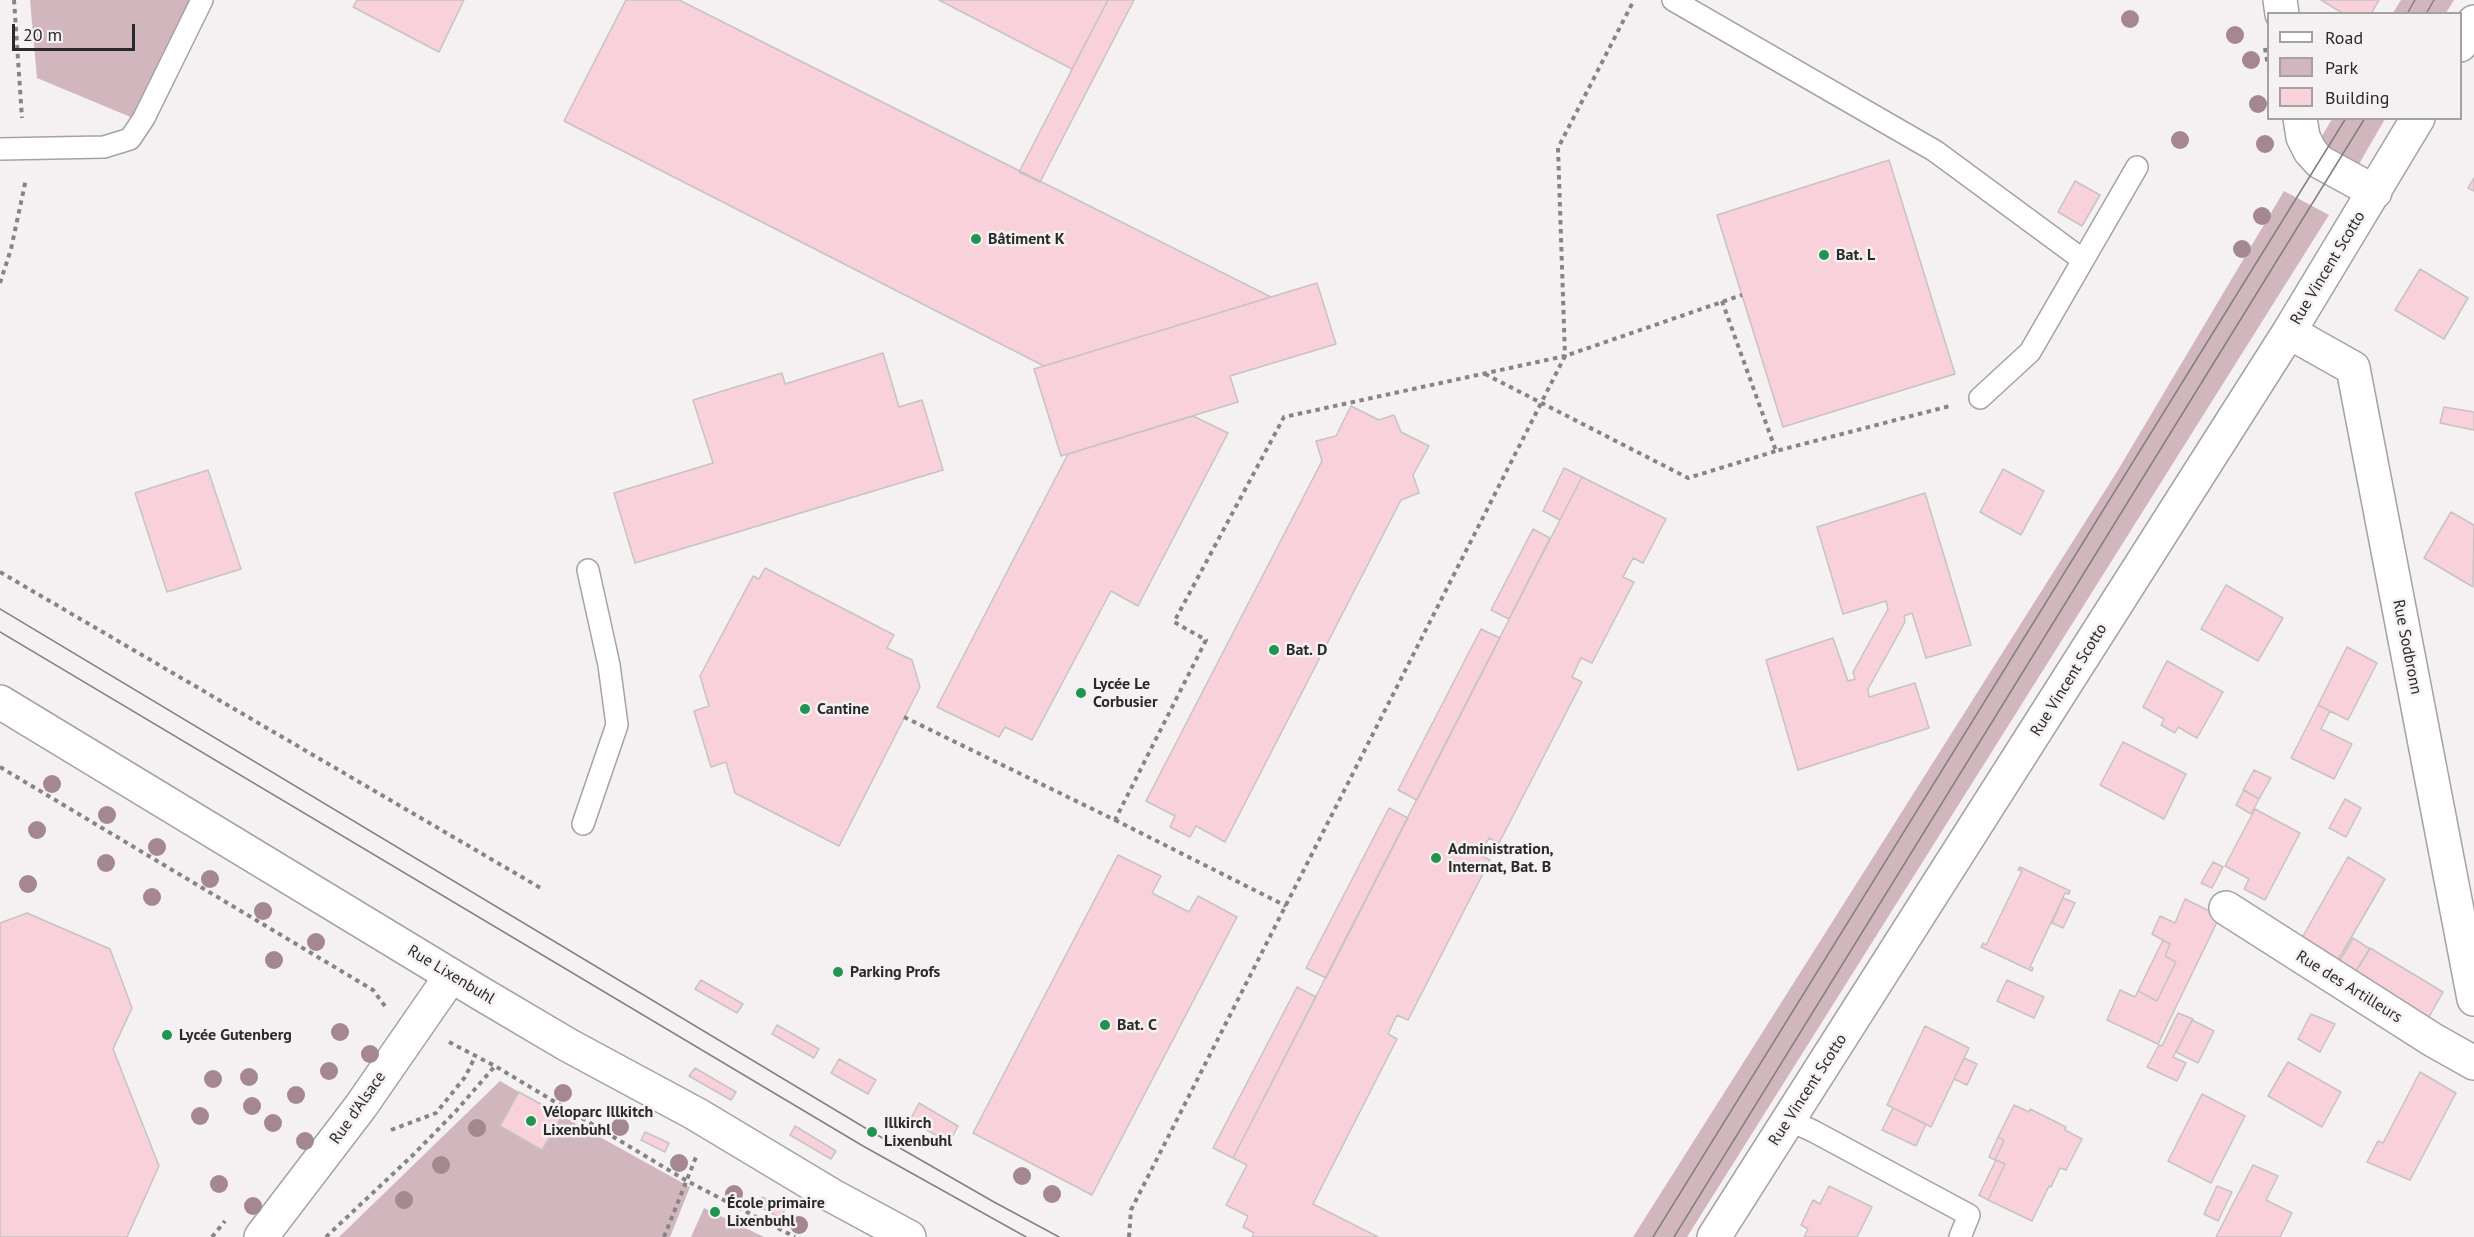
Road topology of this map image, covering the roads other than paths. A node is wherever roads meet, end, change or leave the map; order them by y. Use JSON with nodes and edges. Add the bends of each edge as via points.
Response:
{"nodes":[{"id":1,"x":202,"y":0,"type":"edge"},
{"id":2,"x":1673,"y":0,"type":"edge"},
{"id":3,"x":2474,"y":22,"type":"edge"},
{"id":4,"x":2462,"y":42,"type":"edge"},
{"id":5,"x":2300,"y":120,"type":"edge"},
{"id":6,"x":2417,"y":120,"type":"edge"},
{"id":7,"x":0,"y":148,"type":"edge"},
{"id":8,"x":2138,"y":167,"type":"dead end"},
{"id":9,"x":2375,"y":192,"type":"junction"},
{"id":10,"x":2083,"y":260,"type":"junction"},
{"id":11,"x":2289,"y":332,"type":"junction"},
{"id":12,"x":1980,"y":398,"type":"road end"},
{"id":13,"x":588,"y":570,"type":"dead end"},
{"id":14,"x":0,"y":702,"type":"edge"},
{"id":15,"x":583,"y":824,"type":"dead end"},
{"id":16,"x":2226,"y":908,"type":"dead end"},
{"id":17,"x":450,"y":976,"type":"junction"},
{"id":18,"x":2474,"y":999,"type":"edge"},
{"id":19,"x":2474,"y":1063,"type":"edge"},
{"id":20,"x":1789,"y":1120,"type":"junction"},
{"id":21,"x":261,"y":1237,"type":"edge"},
{"id":22,"x":909,"y":1237,"type":"edge"},
{"id":23,"x":1714,"y":1237,"type":"edge"},
{"id":24,"x":1960,"y":1237,"type":"edge"}],
"edges":[{"from":1,"to":7,"type":"lane","via":[[130,139],[104,147]]},
{"from":2,"to":10,"type":"lane","via":[[1935,151]]},
{"from":3,"to":4,"type":"street"},
{"from":5,"to":9,"type":"street","via":[[2303,137],[2320,162]]},
{"from":6,"to":9,"type":"street","name":"Rue Vincent Scotto"},
{"from":8,"to":10,"type":"lane"},
{"from":9,"to":11,"type":"street","name":"Rue Vincent Scotto"},
{"from":10,"to":12,"type":"lane","via":[[2030,352]]},
{"from":11,"to":18,"type":"street","name":"Rue Sodbronn","via":[[2353,368]]},
{"from":11,"to":20,"type":"street","name":"Rue Vincent Scotto"},
{"from":13,"to":15,"type":"lane","via":[[609,665],[617,725]]},
{"from":14,"to":17,"type":"street","name":"Rue Lixenbuhl"},
{"from":16,"to":19,"type":"street","name":"Rue des Artilleurs"},
{"from":17,"to":21,"type":"street","name":"Rue d'Alsace","via":[[361,1106]]},
{"from":17,"to":22,"type":"street","name":"Rue Lixenbuhl"},
{"from":20,"to":23,"type":"street","name":"Rue Vincent Scotto"},
{"from":20,"to":24,"type":"lane","via":[[1969,1215]]}]}
